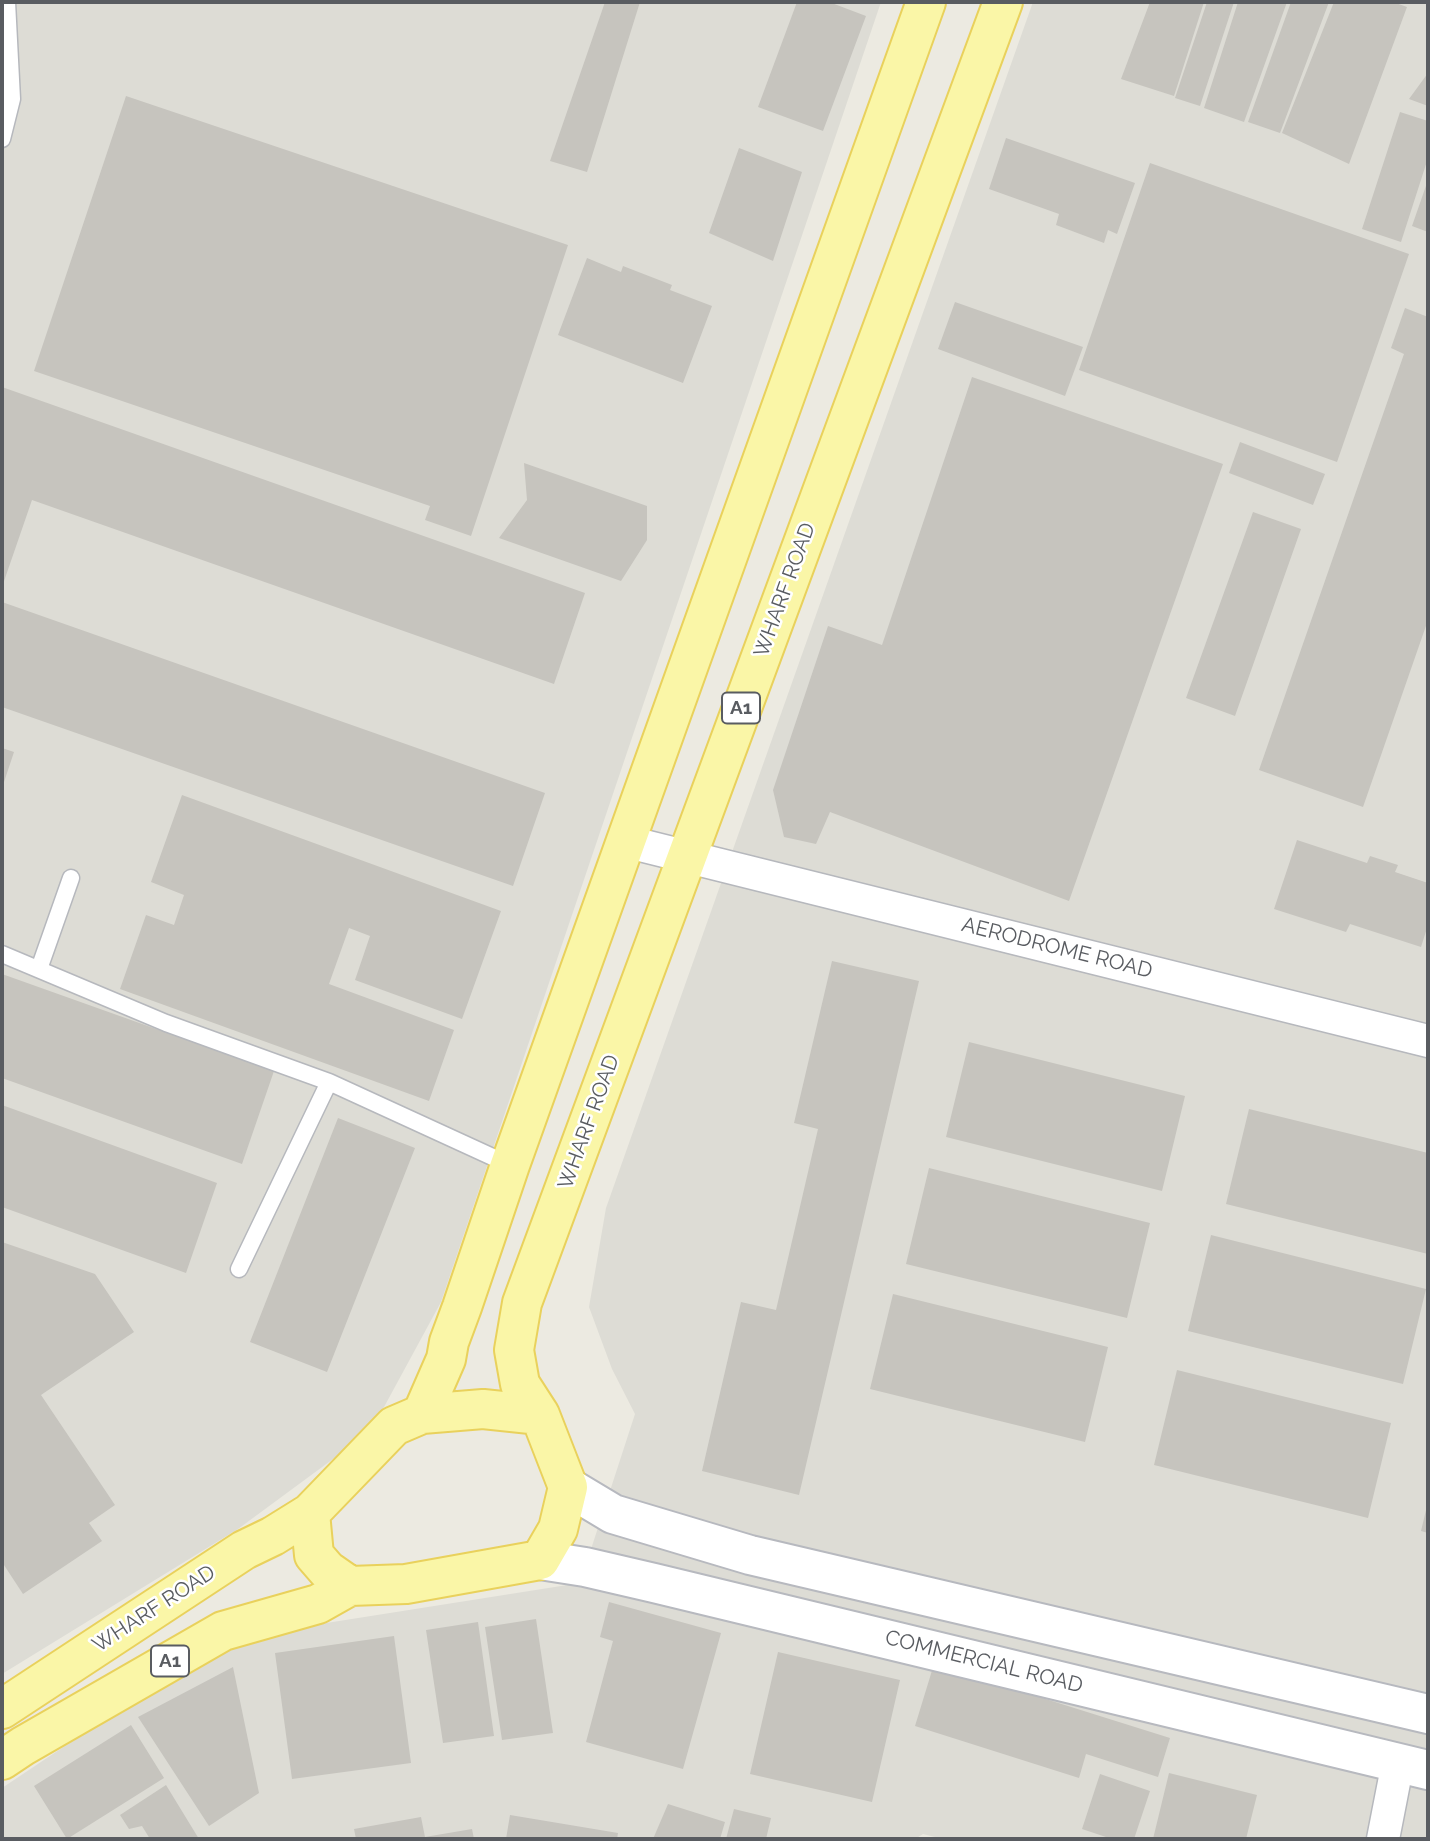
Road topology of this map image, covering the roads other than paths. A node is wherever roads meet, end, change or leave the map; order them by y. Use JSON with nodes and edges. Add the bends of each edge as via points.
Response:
{"nodes":[{"id":1,"x":7,"y":2,"type":"edge"},
{"id":2,"x":926,"y":2,"type":"edge"},
{"id":3,"x":1003,"y":2,"type":"edge"},
{"id":4,"x":2,"y":139,"type":"edge"},
{"id":5,"x":624,"y":842,"type":"junction"},
{"id":6,"x":686,"y":856,"type":"junction"},
{"id":7,"x":71,"y":878,"type":"dead end"},
{"id":8,"x":2,"y":954,"type":"edge"},
{"id":9,"x":39,"y":969,"type":"junction"},
{"id":10,"x":1428,"y":1041,"type":"edge"},
{"id":11,"x":329,"y":1082,"type":"junction"},
{"id":12,"x":510,"y":1165,"type":"junction"},
{"id":13,"x":239,"y":1269,"type":"dead end"},
{"id":14,"x":422,"y":1414,"type":"junction"},
{"id":15,"x":540,"y":1415,"type":"junction"},
{"id":16,"x":568,"y":1487,"type":"junction"},
{"id":17,"x":310,"y":1513,"type":"junction"},
{"id":18,"x":540,"y":1560,"type":"junction"},
{"id":19,"x":350,"y":1586,"type":"junction"},
{"id":20,"x":2,"y":1709,"type":"edge"},
{"id":21,"x":1428,"y":1714,"type":"edge"},
{"id":22,"x":2,"y":1760,"type":"edge"},
{"id":23,"x":1413,"y":1766,"type":"edge"},
{"id":24,"x":1383,"y":1839,"type":"edge"}],
"edges":[{"from":1,"to":4,"type":"lane","via":[[12,99]]},
{"from":2,"to":5,"type":"main road"},
{"from":3,"to":6,"type":"main road","name":"WHARF ROAD","number":"A1"},
{"from":5,"to":6,"type":"street","name":"AERODROME ROAD"},
{"from":5,"to":12,"type":"main road"},
{"from":6,"to":10,"type":"street","name":"AERODROME ROAD"},
{"from":6,"to":15,"type":"main road","name":"WHARF ROAD","number":"A1","via":[[522,1303],[514,1350],[520,1384]]},
{"from":7,"to":9,"type":"lane"},
{"from":8,"to":9,"type":"lane"},
{"from":9,"to":11,"type":"lane","via":[[166,1023]]},
{"from":11,"to":12,"type":"lane"},
{"from":11,"to":13,"type":"lane"},
{"from":12,"to":14,"type":"main road","via":[[446,1359]]},
{"from":14,"to":15,"type":"main road","via":[[482,1409]]},
{"from":14,"to":17,"type":"main road","via":[[394,1426]]},
{"from":15,"to":16,"type":"main road"},
{"from":16,"to":18,"type":"main road","via":[[558,1529]]},
{"from":16,"to":21,"type":"main road","via":[[613,1514],[750,1555]]},
{"from":17,"to":19,"type":"main road","via":[[314,1555]]},
{"from":17,"to":20,"type":"main road","name":"WHARF ROAD","number":"A1","via":[[244,1550]]},
{"from":18,"to":19,"type":"main road","via":[[406,1584]]},
{"from":18,"to":23,"type":"main road","name":"COMMERCIAL ROAD","via":[[654,1583]]},
{"from":19,"to":22,"type":"main road","number":"A1","via":[[318,1604],[223,1631]]},
{"from":23,"to":24,"type":"street"}]}
